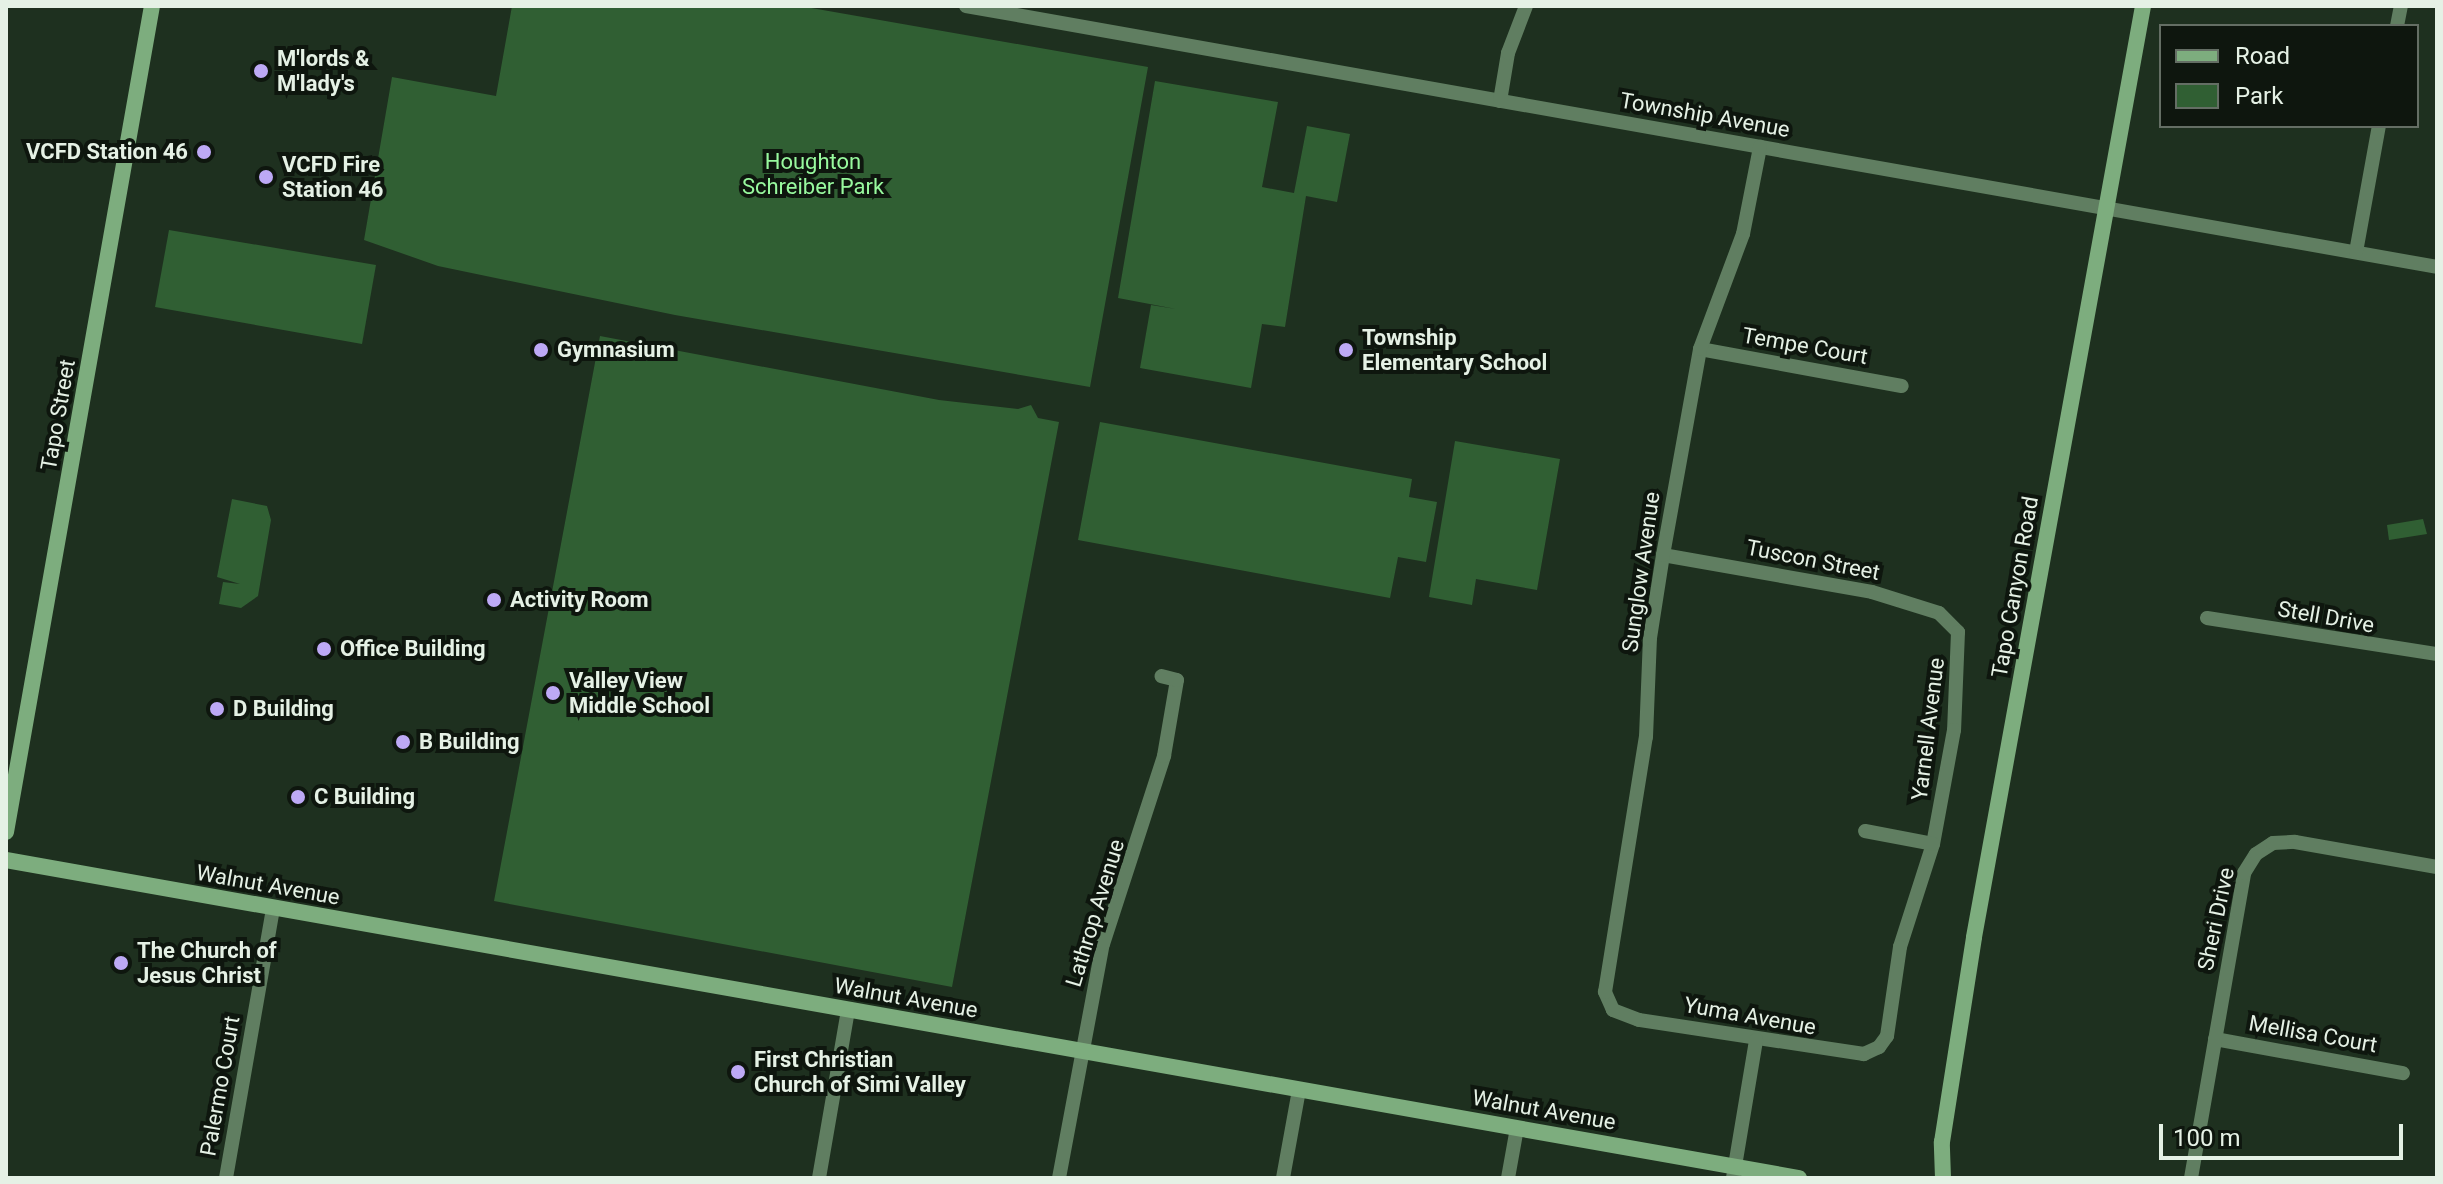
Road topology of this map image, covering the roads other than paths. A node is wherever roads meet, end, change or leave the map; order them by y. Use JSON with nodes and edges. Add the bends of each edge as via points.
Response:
{"nodes":[{"id":1,"x":152,"y":6,"type":"edge"},
{"id":2,"x":966,"y":6,"type":"edge"},
{"id":3,"x":1526,"y":6,"type":"edge"},
{"id":4,"x":2143,"y":6,"type":"edge"},
{"id":5,"x":1014,"y":10,"type":"edge"},
{"id":6,"x":1500,"y":101,"type":"junction"},
{"id":7,"x":2379,"y":128,"type":"edge"},
{"id":8,"x":1760,"y":147,"type":"junction"},
{"id":9,"x":2105,"y":208,"type":"junction"},
{"id":10,"x":2356,"y":252,"type":"junction"},
{"id":11,"x":2437,"y":267,"type":"edge"},
{"id":12,"x":1700,"y":349,"type":"junction"},
{"id":13,"x":1902,"y":386,"type":"dead end"},
{"id":14,"x":1663,"y":555,"type":"junction"},
{"id":15,"x":2207,"y":618,"type":"dead end"},
{"id":16,"x":1950,"y":623,"type":"joint"},
{"id":17,"x":2437,"y":654,"type":"edge"},
{"id":18,"x":1161,"y":676,"type":"dead end"},
{"id":19,"x":1865,"y":831,"type":"dead end"},
{"id":20,"x":6,"y":832,"type":"edge"},
{"id":21,"x":1933,"y":844,"type":"junction"},
{"id":22,"x":6,"y":860,"type":"edge"},
{"id":23,"x":2437,"y":867,"type":"edge"},
{"id":24,"x":273,"y":908,"type":"junction"},
{"id":25,"x":848,"y":1010,"type":"junction"},
{"id":26,"x":1613,"y":1010,"type":"joint"},
{"id":27,"x":2215,"y":1039,"type":"junction"},
{"id":28,"x":1756,"y":1040,"type":"junction"},
{"id":29,"x":1879,"y":1047,"type":"joint"},
{"id":30,"x":1081,"y":1051,"type":"junction"},
{"id":31,"x":2403,"y":1073,"type":"dead end"},
{"id":32,"x":1299,"y":1090,"type":"junction"},
{"id":33,"x":1517,"y":1128,"type":"junction"},
{"id":34,"x":1734,"y":1172,"type":"edge"},
{"id":35,"x":226,"y":1178,"type":"edge"},
{"id":36,"x":819,"y":1178,"type":"edge"},
{"id":37,"x":1059,"y":1178,"type":"edge"},
{"id":38,"x":1283,"y":1178,"type":"edge"},
{"id":39,"x":1508,"y":1178,"type":"edge"},
{"id":40,"x":1799,"y":1178,"type":"edge"},
{"id":41,"x":1943,"y":1178,"type":"edge"},
{"id":42,"x":2191,"y":1178,"type":"edge"}],
"edges":[{"from":1,"to":20,"type":"street","name":"Tapo Street"},
{"from":2,"to":5,"type":"street","name":"Township Avenue"},
{"from":3,"to":6,"type":"street","via":[[1508,53]]},
{"from":4,"to":9,"type":"street","name":"Tapo Canyon Road"},
{"from":5,"to":6,"type":"street","name":"Township Avenue"},
{"from":6,"to":8,"type":"street","name":"Township Avenue"},
{"from":7,"to":10,"type":"street"},
{"from":8,"to":9,"type":"street","name":"Township Avenue"},
{"from":8,"to":12,"type":"street","name":"Sunglow Avenue","via":[[1743,234]]},
{"from":9,"to":10,"type":"street","name":"Township Avenue"},
{"from":9,"to":41,"type":"street","name":"Tapo Canyon Road","via":[[1974,937],[1942,1142]]},
{"from":10,"to":11,"type":"street","name":"Township Avenue"},
{"from":12,"to":13,"type":"street","name":"Tempe Court"},
{"from":12,"to":14,"type":"street","name":"Sunglow Avenue"},
{"from":14,"to":16,"type":"street","name":"Tuscon Street","via":[[1872,592],[1925,607]]},
{"from":14,"to":26,"type":"street","name":"Sunglow Avenue","via":[[1650,638],[1646,737],[1605,974]]},
{"from":15,"to":17,"type":"street","name":"Stell Drive"},
{"from":16,"to":21,"type":"street","name":"Yarnell Avenue","via":[[1960,645],[1952,743]]},
{"from":18,"to":30,"type":"street","name":"Lathrop Avenue","via":[[1177,680],[1164,756],[1103,944]]},
{"from":19,"to":21,"type":"street"},
{"from":21,"to":29,"type":"street","name":"Yarnell Avenue","via":[[1900,947],[1887,1036]]},
{"from":22,"to":24,"type":"street","name":"Walnut Avenue"},
{"from":23,"to":27,"type":"street","name":"Sheri Drive","via":[[2295,842],[2273,843],[2256,854],[2244,873]]},
{"from":24,"to":25,"type":"street","name":"Walnut Avenue"},
{"from":24,"to":35,"type":"street","name":"Palermo Court"},
{"from":25,"to":30,"type":"street","name":"Walnut Avenue"},
{"from":25,"to":36,"type":"street"},
{"from":26,"to":28,"type":"street","name":"Yuma Avenue","via":[[1639,1020]]},
{"from":27,"to":31,"type":"street","name":"Mellisa Court"},
{"from":27,"to":42,"type":"street","name":"Sheri Drive"},
{"from":28,"to":29,"type":"street","name":"Yuma Avenue","via":[[1846,1055]]},
{"from":28,"to":34,"type":"street"},
{"from":30,"to":32,"type":"street","name":"Walnut Avenue"},
{"from":30,"to":37,"type":"street","name":"Lathrop Avenue"},
{"from":32,"to":33,"type":"street","name":"Walnut Avenue"},
{"from":32,"to":38,"type":"street"},
{"from":33,"to":34,"type":"street","name":"Walnut Avenue"},
{"from":33,"to":39,"type":"street"},
{"from":34,"to":40,"type":"street","name":"Walnut Avenue"}]}
